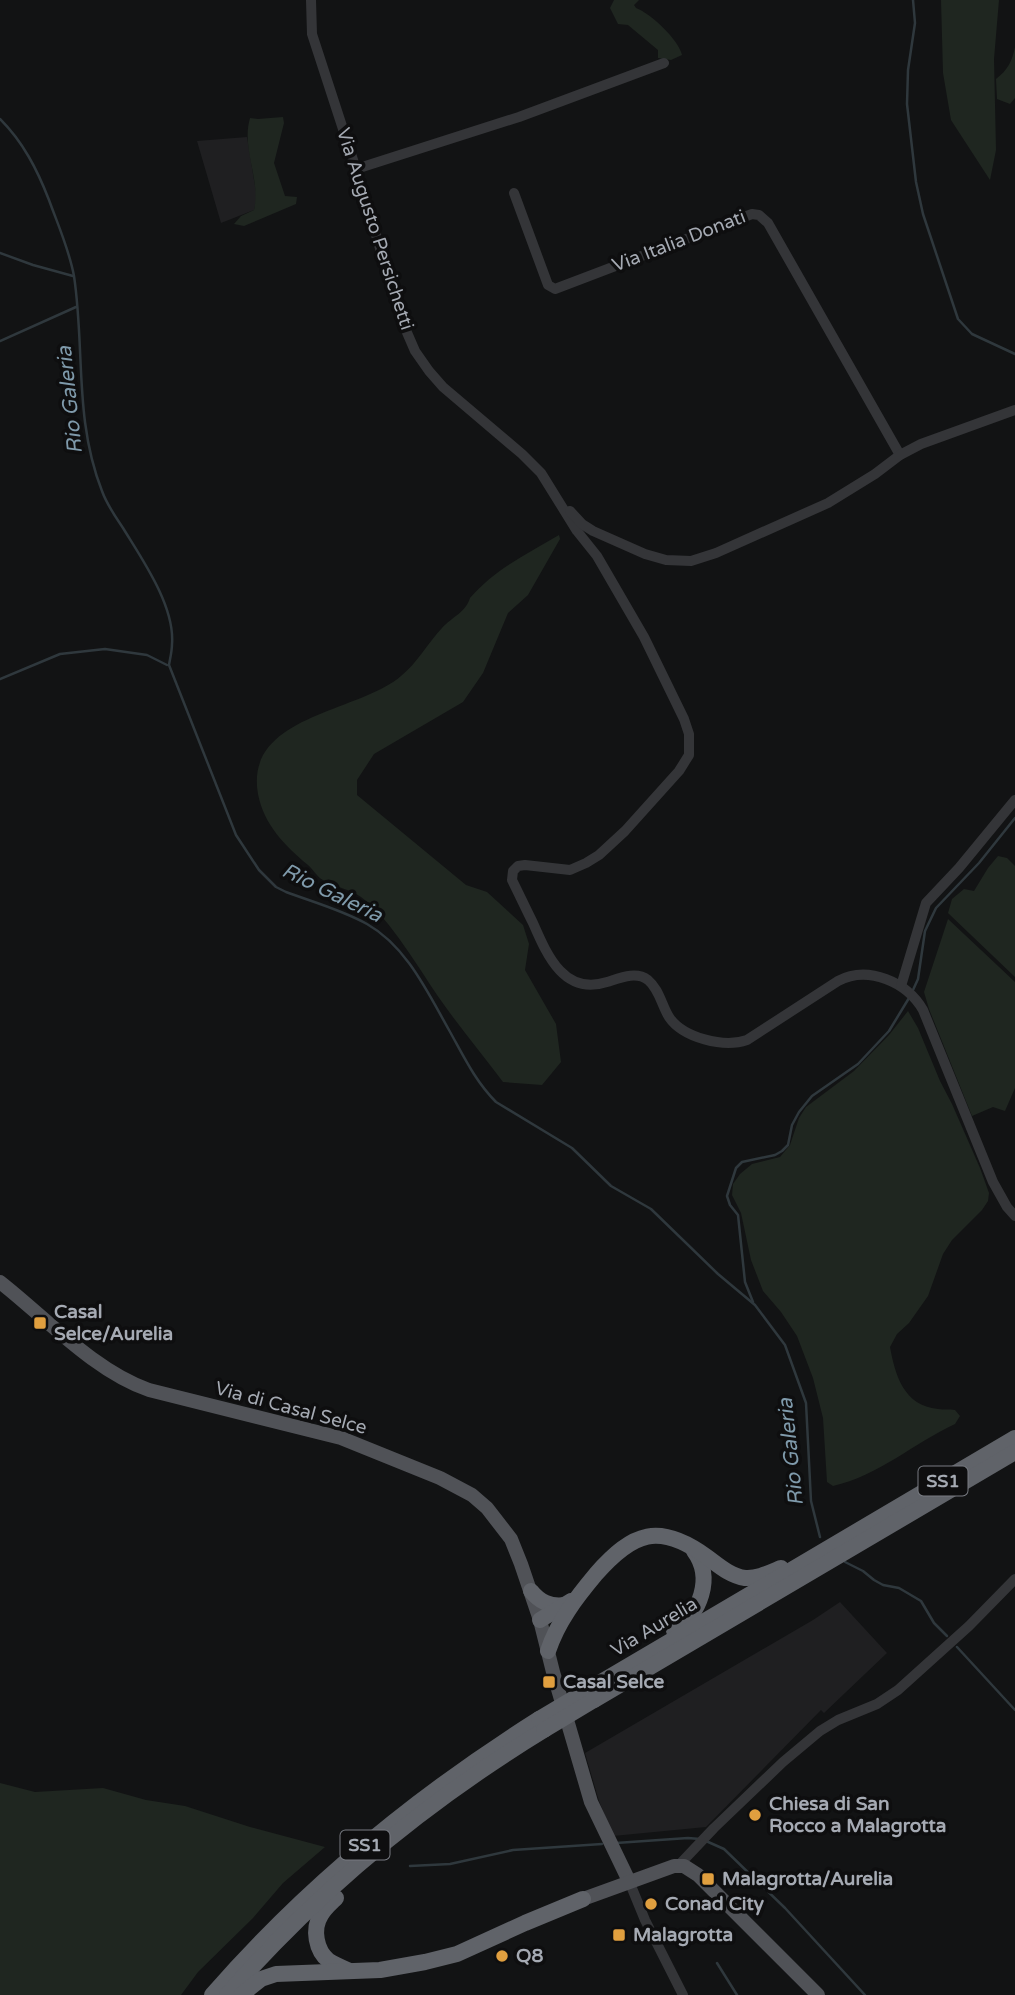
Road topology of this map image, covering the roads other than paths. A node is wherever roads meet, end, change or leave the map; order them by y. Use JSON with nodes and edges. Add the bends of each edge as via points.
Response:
{"nodes":[{"id":1,"x":312,"y":0,"type":"edge"},
{"id":2,"x":664,"y":63,"type":"dead end"},
{"id":3,"x":356,"y":169,"type":"junction"},
{"id":4,"x":514,"y":193,"type":"dead end"},
{"id":5,"x":1015,"y":410,"type":"edge"},
{"id":6,"x":900,"y":455,"type":"junction"},
{"id":7,"x":564,"y":510,"type":"junction"},
{"id":8,"x":1015,"y":800,"type":"edge"},
{"id":9,"x":907,"y":991,"type":"junction"},
{"id":10,"x":1015,"y":1216,"type":"edge"},
{"id":11,"x":0,"y":1282,"type":"edge"},
{"id":12,"x":1015,"y":1438,"type":"edge"},
{"id":13,"x":1015,"y":1452,"type":"edge"},
{"id":14,"x":874,"y":1529,"type":"junction"},
{"id":15,"x":689,"y":1546,"type":"junction"},
{"id":16,"x":822,"y":1553,"type":"junction"},
{"id":17,"x":1015,"y":1579,"type":"edge"},
{"id":18,"x":531,"y":1591,"type":"junction"},
{"id":19,"x":568,"y":1606,"type":"junction"},
{"id":20,"x":540,"y":1620,"type":"junction"},
{"id":21,"x":548,"y":1651,"type":"junction"},
{"id":22,"x":590,"y":1696,"type":"junction"},
{"id":23,"x":541,"y":1725,"type":"junction"},
{"id":24,"x":406,"y":1826,"type":"junction"},
{"id":25,"x":679,"y":1865,"type":"junction"},
{"id":26,"x":629,"y":1881,"type":"junction"},
{"id":27,"x":583,"y":1899,"type":"joint"},
{"id":28,"x":352,"y":1972,"type":"junction"},
{"id":29,"x":212,"y":1995,"type":"edge"},
{"id":30,"x":227,"y":1995,"type":"edge"},
{"id":31,"x":242,"y":1995,"type":"edge"},
{"id":32,"x":683,"y":1995,"type":"edge"},
{"id":33,"x":818,"y":1995,"type":"edge"}],
"edges":[{"from":1,"to":3,"type":"street","name":"Via Augusto Persichetti","via":[[312,34]]},
{"from":2,"to":3,"type":"street","via":[[519,117]]},
{"from":3,"to":7,"type":"street","name":"Via Augusto Persichetti","via":[[402,321],[419,358],[443,387],[541,473]]},
{"from":4,"to":6,"type":"street","name":"Via Italia Donati","via":[[548,285],[555,289],[753,213],[759,215],[768,223]]},
{"from":5,"to":6,"type":"street","via":[[921,443]]},
{"from":6,"to":7,"type":"street","via":[[828,503],[691,561],[645,554],[593,531]]},
{"from":7,"to":9,"type":"street","name":"Via Augusto Persichetti","via":[[644,636],[686,723],[690,744],[675,776],[599,855],[569,870],[524,865],[513,871],[512,880],[550,959],[569,978],[588,985],[643,977],[654,987],[674,1023],[703,1039],[727,1044],[750,1039],[851,975],[871,975]]},
{"from":8,"to":9,"type":"street","via":[[927,901]]},
{"from":9,"to":10,"type":"street","via":[[923,1010],[996,1189]]},
{"from":11,"to":18,"type":"main road","name":"Via di Casal Selce","via":[[101,1366],[132,1384],[341,1438],[465,1490],[503,1527]]},
{"from":12,"to":14,"type":"highway","name":"Via Aurelia","number":"SS1"},
{"from":13,"to":14,"type":"highway","name":"Via Aurelia","number":"SS1"},
{"from":14,"to":16,"type":"highway","name":"Via Aurelia","number":"SS1"},
{"from":14,"to":22,"type":"highway","name":"Via Aurelia","number":"SS1","via":[[813,1571]]},
{"from":15,"to":16,"type":"highway","via":[[745,1578]]},
{"from":15,"to":19,"type":"highway","via":[[663,1536],[634,1540],[615,1553]]},
{"from":15,"to":22,"type":"highway","via":[[701,1563],[703,1577],[700,1600],[690,1618],[611,1670]]},
{"from":16,"to":22,"type":"highway","name":"Via Aurelia","number":"SS1"},
{"from":17,"to":25,"type":"street","via":[[898,1690],[820,1731],[783,1762]]},
{"from":18,"to":19,"type":"highway","via":[[546,1604]]},
{"from":18,"to":20,"type":"main road","name":"Via di Casal Selce"},
{"from":19,"to":20,"type":"highway","via":[[552,1621]]},
{"from":19,"to":21,"type":"highway"},
{"from":20,"to":21,"type":"main road","name":"Via di Casal Selce"},
{"from":21,"to":26,"type":"main road","name":"Via di Casal Selce","via":[[591,1802]]},
{"from":22,"to":23,"type":"highway","name":"Via Aurelia","number":"SS1","bridge":true},
{"from":23,"to":24,"type":"highway","name":"Via Aurelia","number":"SS1"},
{"from":23,"to":29,"type":"highway","name":"Via Aurelia","number":"SS1","via":[[459,1771],[364,1845],[280,1922]]},
{"from":24,"to":28,"type":"highway","via":[[318,1922],[321,1953]]},
{"from":24,"to":30,"type":"highway","name":"Via Aurelia","number":"SS1","via":[[304,1915]]},
{"from":25,"to":26,"type":"main road"},
{"from":25,"to":33,"type":"main road","via":[[698,1875]]},
{"from":26,"to":27,"type":"main road"},
{"from":26,"to":32,"type":"street"},
{"from":27,"to":28,"type":"highway","via":[[457,1954]]},
{"from":28,"to":31,"type":"highway","via":[[276,1974],[261,1979]]}]}
